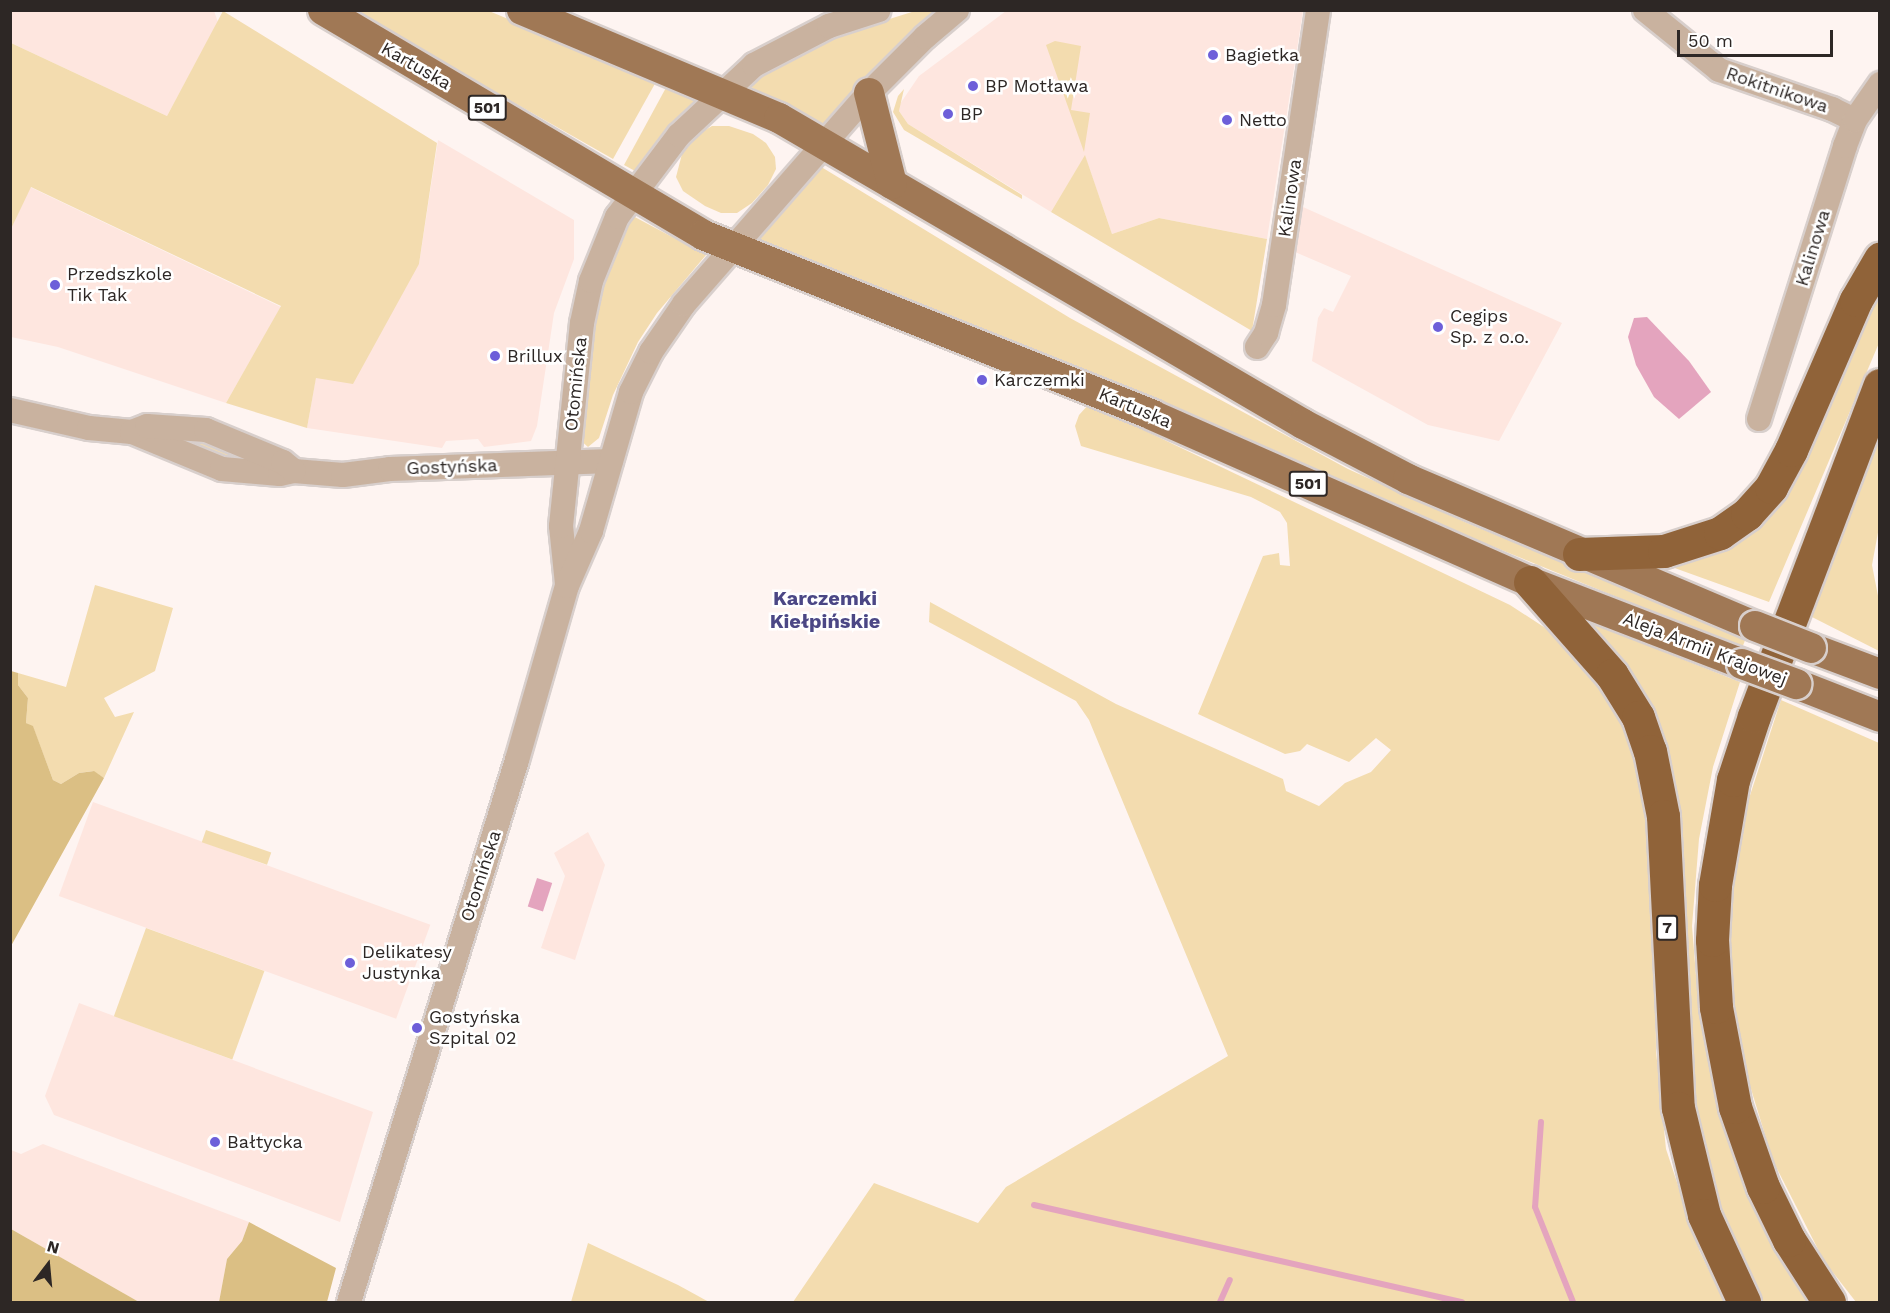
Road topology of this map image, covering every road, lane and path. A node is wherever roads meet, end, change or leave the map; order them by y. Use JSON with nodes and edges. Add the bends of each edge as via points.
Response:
{"nodes":[{"id":1,"x":322,"y":10,"type":"edge"},
{"id":2,"x":522,"y":10,"type":"edge"},
{"id":3,"x":879,"y":10,"type":"edge"},
{"id":4,"x":957,"y":10,"type":"edge"},
{"id":5,"x":1318,"y":10,"type":"edge"},
{"id":6,"x":1645,"y":10,"type":"edge"},
{"id":7,"x":1880,"y":84,"type":"edge"},
{"id":8,"x":869,"y":93,"type":"junction"},
{"id":9,"x":722,"y":94,"type":"junction"},
{"id":10,"x":1855,"y":120,"type":"junction"},
{"id":11,"x":824,"y":145,"type":"junction"},
{"id":12,"x":892,"y":184,"type":"junction"},
{"id":13,"x":634,"y":194,"type":"junction"},
{"id":14,"x":734,"y":247,"type":"junction"},
{"id":15,"x":1880,"y":259,"type":"edge"},
{"id":16,"x":1257,"y":347,"type":"dead end"},
{"id":17,"x":1880,"y":385,"type":"edge"},
{"id":18,"x":10,"y":410,"type":"edge"},
{"id":19,"x":1759,"y":419,"type":"dead end"},
{"id":20,"x":132,"y":432,"type":"junction"},
{"id":21,"x":567,"y":462,"type":"junction"},
{"id":22,"x":611,"y":462,"type":"junction"},
{"id":23,"x":294,"y":471,"type":"junction"},
{"id":24,"x":1579,"y":554,"type":"junction"},
{"id":25,"x":1530,"y":582,"type":"junction"},
{"id":26,"x":567,"y":586,"type":"junction"},
{"id":27,"x":1880,"y":674,"type":"edge"},
{"id":28,"x":1880,"y":717,"type":"edge"},
{"id":29,"x":349,"y":1302,"type":"edge"},
{"id":30,"x":1744,"y":1302,"type":"edge"},
{"id":31,"x":1829,"y":1302,"type":"edge"}],
"edges":[{"from":1,"to":13,"type":"main road","name":"Kartuska","number":"501"},
{"from":2,"to":9,"type":"main road"},
{"from":3,"to":9,"type":"street","via":[[829,26],[767,56]]},
{"from":4,"to":8,"type":"street"},
{"from":5,"to":16,"type":"street","name":"Kalinowa","via":[[1274,305],[1266,333]]},
{"from":6,"to":10,"type":"street","name":"Rokitnikowa","via":[[1737,80],[1832,109]]},
{"from":7,"to":10,"type":"street","name":"Kalinowa"},
{"from":8,"to":11,"type":"street"},
{"from":8,"to":12,"type":"main road"},
{"from":9,"to":11,"type":"main road","via":[[779,118]]},
{"from":9,"to":13,"type":"street","name":"Otomińska","via":[[679,135]]},
{"from":10,"to":19,"type":"street","name":"Kalinowa"},
{"from":11,"to":12,"type":"main road"},
{"from":11,"to":14,"type":"street","name":"Otomińska"},
{"from":12,"to":24,"type":"main road","via":[[1352,451]]},
{"from":13,"to":14,"type":"main road","number":"501","via":[[703,235]]},
{"from":13,"to":21,"type":"street","name":"Otomińska","via":[[605,240],[591,281],[582,323]]},
{"from":14,"to":22,"type":"street","name":"Otomińska","via":[[684,304],[651,352],[631,392]]},
{"from":14,"to":25,"type":"main road","name":"Kartuska","number":"501","via":[[1152,414]]},
{"from":15,"to":24,"type":"highway","via":[[1856,300],[1791,450],[1771,487],[1747,514],[1720,533],[1664,551]]},
{"from":17,"to":31,"type":"highway","via":[[1754,716],[1733,780],[1715,885],[1712,940],[1716,1007],[1735,1107],[1768,1198],[1789,1240]]},
{"from":18,"to":20,"type":"street","name":"Gostyńska","via":[[89,428]]},
{"from":20,"to":23,"type":"street","name":"Gostyńska","via":[[201,463],[280,474]]},
{"from":20,"to":23,"type":"street","name":"Gostyńska","via":[[147,426],[206,430],[282,462]]},
{"from":21,"to":22,"type":"street","name":"Gostyńska"},
{"from":21,"to":23,"type":"street","name":"Gostyńska","via":[[390,469],[343,475]]},
{"from":21,"to":26,"type":"street","name":"Otomińska","via":[[561,526]]},
{"from":22,"to":26,"type":"street","name":"Otomińska","via":[[591,531]]},
{"from":24,"to":27,"type":"main road","bridge":true},
{"from":25,"to":28,"type":"main road","name":"Aleja Armii Krajowej","number":"501","bridge":true},
{"from":25,"to":30,"type":"highway","number":"7","via":[[1612,675],[1638,717],[1650,751],[1663,816],[1678,1108],[1704,1215]]},
{"from":26,"to":29,"type":"street","name":"Otomińska","via":[[519,754]]}]}
